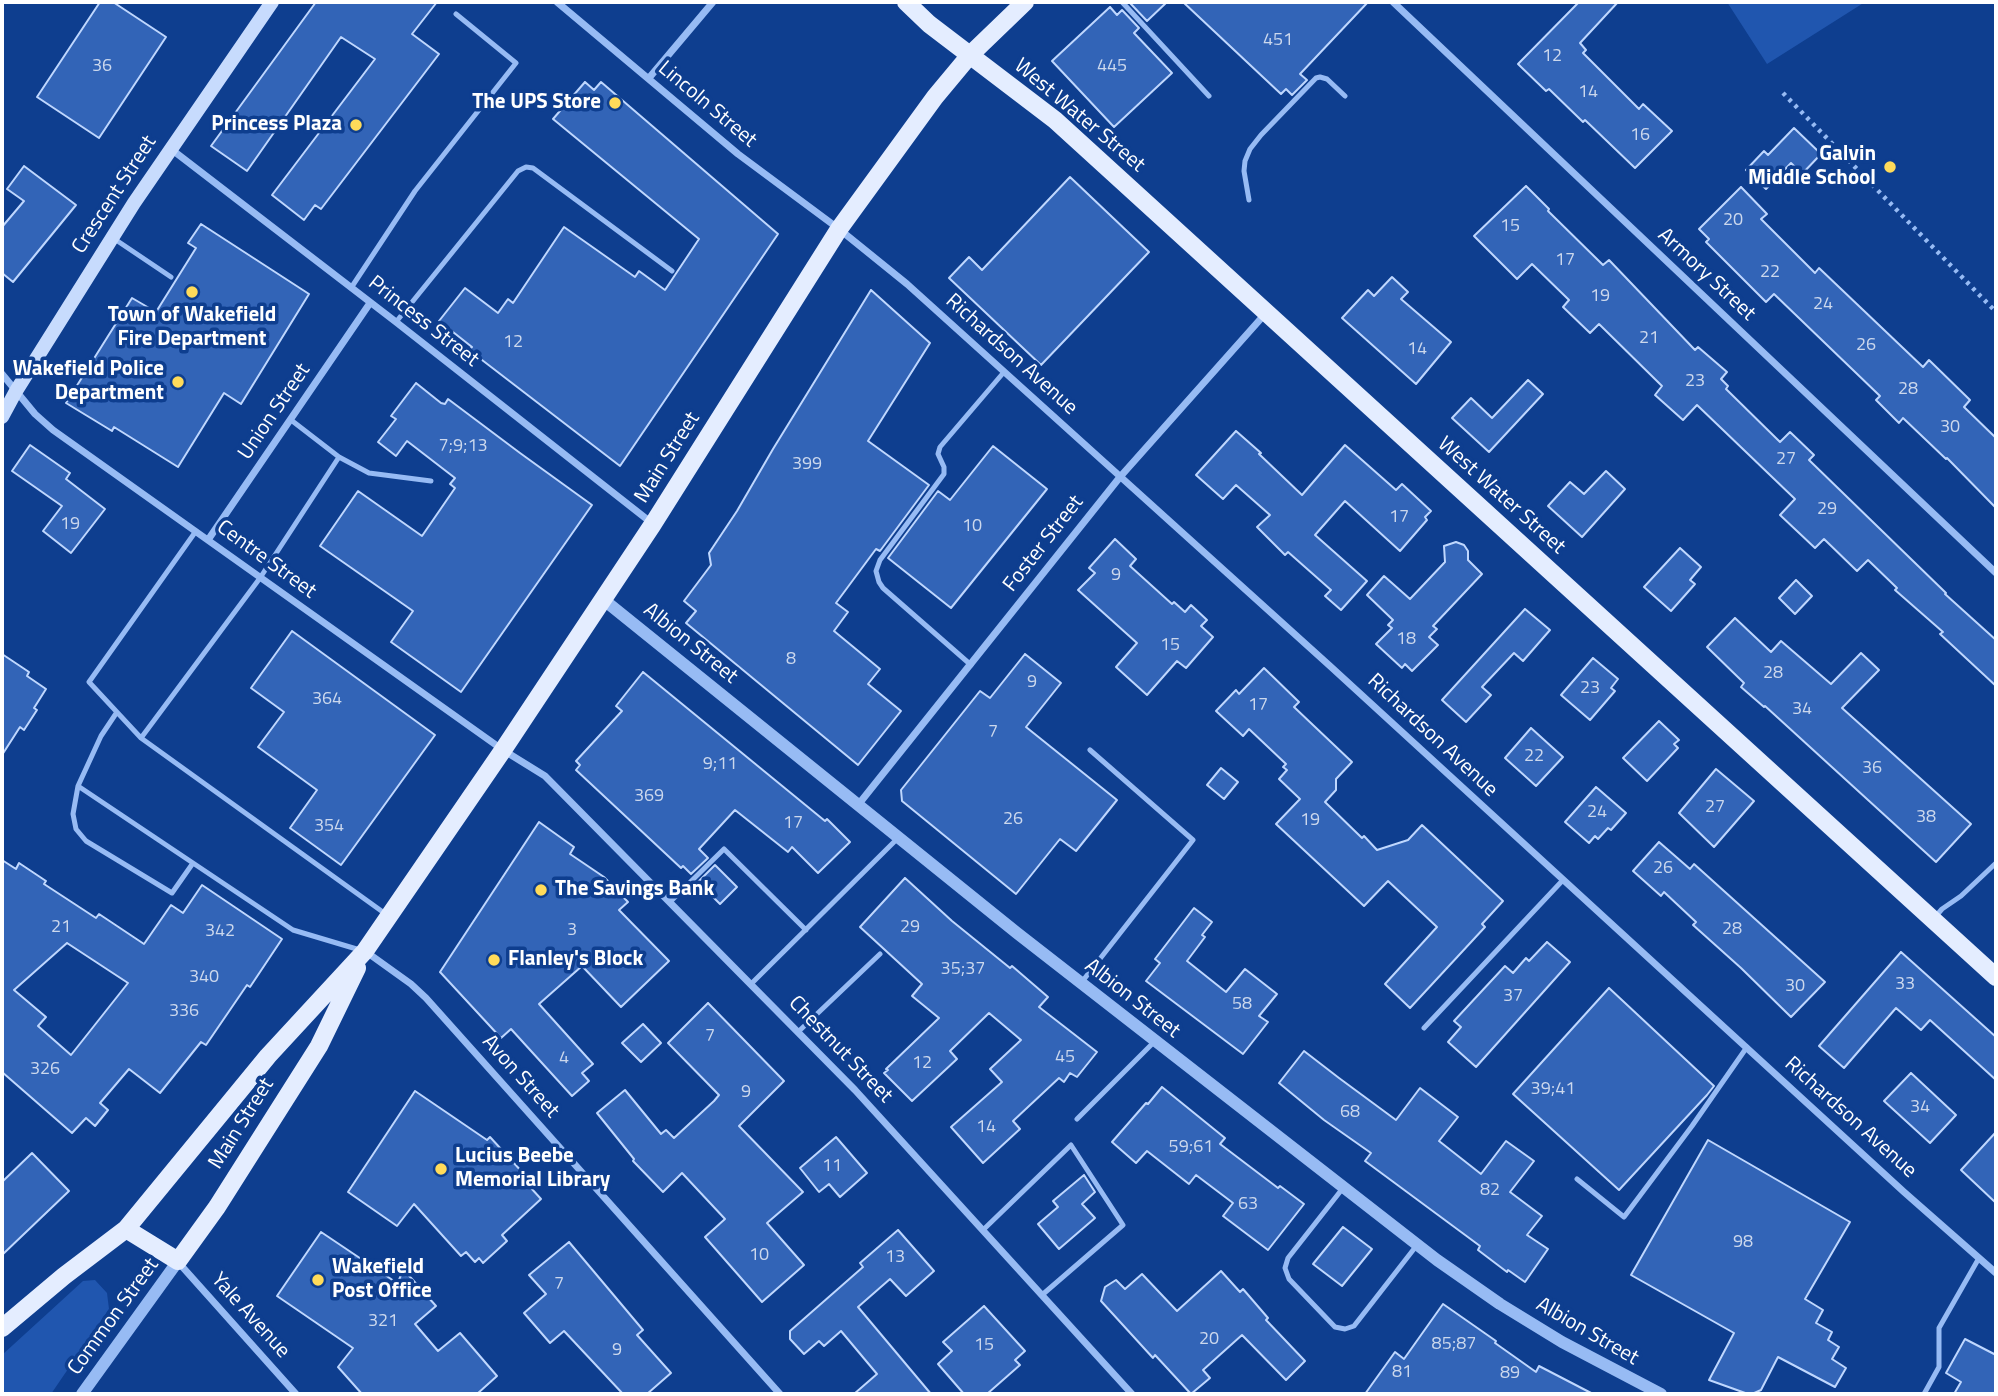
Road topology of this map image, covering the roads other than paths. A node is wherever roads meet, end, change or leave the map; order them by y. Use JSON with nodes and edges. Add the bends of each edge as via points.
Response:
{"nodes":[{"id":1,"x":272,"y":2,"type":"edge"},
{"id":2,"x":558,"y":2,"type":"edge"},
{"id":3,"x":713,"y":2,"type":"edge"},
{"id":4,"x":906,"y":2,"type":"edge"},
{"id":5,"x":1025,"y":2,"type":"edge"},
{"id":6,"x":1122,"y":2,"type":"edge"},
{"id":7,"x":1393,"y":2,"type":"edge"},
{"id":8,"x":456,"y":14,"type":"dead end"},
{"id":9,"x":970,"y":55,"type":"junction"},
{"id":10,"x":649,"y":78,"type":"junction"},
{"id":11,"x":1209,"y":96,"type":"dead end"},
{"id":12,"x":1346,"y":96,"type":"dead end"},
{"id":13,"x":171,"y":149,"type":"junction"},
{"id":14,"x":1249,"y":200,"type":"dead end"},
{"id":15,"x":839,"y":229,"type":"junction"},
{"id":16,"x":112,"y":238,"type":"junction"},
{"id":17,"x":672,"y":271,"type":"dead end"},
{"id":18,"x":172,"y":277,"type":"dead end"},
{"id":19,"x":351,"y":288,"type":"junction"},
{"id":20,"x":370,"y":303,"type":"junction"},
{"id":21,"x":1266,"y":313,"type":"junction"},
{"id":22,"x":396,"y":322,"type":"junction"},
{"id":23,"x":1004,"y":372,"type":"junction"},
{"id":24,"x":2,"y":374,"type":"edge"},
{"id":25,"x":16,"y":391,"type":"junction"},
{"id":26,"x":2,"y":417,"type":"edge"},
{"id":27,"x":291,"y":420,"type":"junction"},
{"id":28,"x":340,"y":457,"type":"junction"},
{"id":29,"x":1120,"y":477,"type":"junction"},
{"id":30,"x":431,"y":481,"type":"dead end"},
{"id":31,"x":653,"y":524,"type":"junction"},
{"id":32,"x":196,"y":531,"type":"junction"},
{"id":33,"x":208,"y":540,"type":"junction"},
{"id":34,"x":1996,"y":573,"type":"edge"},
{"id":35,"x":260,"y":578,"type":"junction"},
{"id":36,"x":604,"y":600,"type":"junction"},
{"id":37,"x":971,"y":665,"type":"junction"},
{"id":38,"x":117,"y":712,"type":"junction"},
{"id":39,"x":141,"y":738,"type":"junction"},
{"id":40,"x":503,"y":750,"type":"junction"},
{"id":41,"x":1090,"y":750,"type":"dead end"},
{"id":42,"x":78,"y":786,"type":"junction"},
{"id":43,"x":858,"y":805,"type":"junction"},
{"id":44,"x":899,"y":837,"type":"junction"},
{"id":45,"x":193,"y":863,"type":"junction"},
{"id":46,"x":1996,"y":863,"type":"edge"},
{"id":47,"x":1563,"y":880,"type":"junction"},
{"id":48,"x":670,"y":902,"type":"junction"},
{"id":49,"x":390,"y":917,"type":"junction"},
{"id":50,"x":1934,"y":920,"type":"junction"},
{"id":51,"x":806,"y":930,"type":"junction"},
{"id":52,"x":365,"y":951,"type":"junction"},
{"id":53,"x":880,"y":954,"type":"dead end"},
{"id":54,"x":1996,"y":976,"type":"edge"},
{"id":55,"x":1081,"y":983,"type":"junction"},
{"id":56,"x":751,"y":984,"type":"junction"},
{"id":57,"x":1424,"y":1028,"type":"dead end"},
{"id":58,"x":798,"y":1032,"type":"junction"},
{"id":59,"x":1156,"y":1041,"type":"junction"},
{"id":60,"x":1746,"y":1047,"type":"junction"},
{"id":61,"x":1077,"y":1119,"type":"dead end"},
{"id":62,"x":1577,"y":1179,"type":"dead end"},
{"id":63,"x":1343,"y":1188,"type":"junction"},
{"id":64,"x":126,"y":1229,"type":"junction"},
{"id":65,"x":983,"y":1230,"type":"junction"},
{"id":66,"x":1417,"y":1245,"type":"junction"},
{"id":67,"x":1979,"y":1258,"type":"junction"},
{"id":68,"x":178,"y":1261,"type":"junction"},
{"id":69,"x":1996,"y":1273,"type":"edge"},
{"id":70,"x":1042,"y":1295,"type":"junction"},
{"id":71,"x":2,"y":1328,"type":"edge"},
{"id":72,"x":82,"y":1394,"type":"edge"},
{"id":73,"x":296,"y":1394,"type":"edge"},
{"id":74,"x":780,"y":1394,"type":"edge"},
{"id":75,"x":1132,"y":1394,"type":"edge"},
{"id":76,"x":1661,"y":1394,"type":"edge"},
{"id":77,"x":1924,"y":1394,"type":"edge"}],
"edges":[{"from":1,"to":13,"type":"main road","name":"Crescent Street"},
{"from":2,"to":10,"type":"street","name":"Lincoln Street"},
{"from":3,"to":10,"type":"street"},
{"from":4,"to":9,"type":"main road","name":"West Water Street"},
{"from":5,"to":9,"type":"main road","name":"Main Street"},
{"from":6,"to":11,"type":"lane"},
{"from":7,"to":34,"type":"street","name":"Armory Street"},
{"from":8,"to":19,"type":"lane","via":[[516,63],[415,191]]},
{"from":9,"to":15,"type":"main road","name":"Main Street"},
{"from":9,"to":21,"type":"main road","name":"West Water Street","via":[[1055,120]]},
{"from":10,"to":15,"type":"street","name":"Lincoln Street","via":[[752,165]]},
{"from":12,"to":14,"type":"lane","via":[[1327,79],[1316,78],[1261,135],[1245,161]]},
{"from":13,"to":16,"type":"main road","name":"Crescent Street"},
{"from":13,"to":19,"type":"street","name":"Princess Street"},
{"from":15,"to":23,"type":"street","name":"Richardson Avenue"},
{"from":15,"to":31,"type":"main road","name":"Main Street"},
{"from":16,"to":18,"type":"lane"},
{"from":16,"to":25,"type":"main road","name":"Crescent Street"},
{"from":17,"to":22,"type":"lane","via":[[526,167]]},
{"from":19,"to":20,"type":"street","name":"Princess Street"},
{"from":20,"to":22,"type":"street","name":"Princess Street"},
{"from":20,"to":27,"type":"street","name":"Union Street"},
{"from":21,"to":29,"type":"street","name":"Foster Street"},
{"from":21,"to":50,"type":"main road","name":"West Water Street"},
{"from":22,"to":31,"type":"street","name":"Princess Street"},
{"from":23,"to":29,"type":"street","name":"Richardson Avenue"},
{"from":23,"to":37,"type":"lane","via":[[940,447],[944,474],[876,571],[883,588]]},
{"from":24,"to":25,"type":"street","name":"Centre Street"},
{"from":25,"to":26,"type":"main road","name":"Crescent Street"},
{"from":25,"to":32,"type":"street","name":"Centre Street","via":[[53,430]]},
{"from":27,"to":28,"type":"lane"},
{"from":27,"to":33,"type":"street","name":"Union Street"},
{"from":28,"to":30,"type":"lane","via":[[369,473]]},
{"from":28,"to":35,"type":"lane"},
{"from":29,"to":37,"type":"street","name":"Foster Street"},
{"from":29,"to":47,"type":"street","name":"Richardson Avenue"},
{"from":31,"to":36,"type":"main road","name":"Main Street"},
{"from":32,"to":33,"type":"street","name":"Centre Street"},
{"from":32,"to":38,"type":"lane","via":[[89,682]]},
{"from":33,"to":35,"type":"street","name":"Centre Street"},
{"from":35,"to":39,"type":"lane"},
{"from":35,"to":40,"type":"street","name":"Centre Street"},
{"from":36,"to":40,"type":"main road","name":"Main Street"},
{"from":36,"to":43,"type":"street","name":"Albion Street"},
{"from":37,"to":43,"type":"street","name":"Foster Street"},
{"from":38,"to":39,"type":"lane"},
{"from":38,"to":42,"type":"lane"},
{"from":39,"to":49,"type":"lane"},
{"from":40,"to":48,"type":"street","name":"Chestnut Street","via":[[545,776]]},
{"from":40,"to":49,"type":"main road","name":"Main Street"},
{"from":41,"to":55,"type":"lane","via":[[1194,840]]},
{"from":42,"to":45,"type":"lane"},
{"from":42,"to":45,"type":"lane","via":[[73,814],[76,829],[86,841],[172,892]]},
{"from":43,"to":44,"type":"street","name":"Albion Street"},
{"from":44,"to":51,"type":"lane"},
{"from":44,"to":55,"type":"street","name":"Albion Street"},
{"from":45,"to":52,"type":"lane","via":[[293,930]]},
{"from":46,"to":50,"type":"lane"},
{"from":47,"to":57,"type":"lane"},
{"from":47,"to":60,"type":"street","name":"Richardson Avenue"},
{"from":48,"to":51,"type":"lane","via":[[724,849]]},
{"from":48,"to":56,"type":"street","name":"Chestnut Street"},
{"from":49,"to":52,"type":"main road","name":"Main Street"},
{"from":50,"to":54,"type":"main road","name":"West Water Street"},
{"from":51,"to":56,"type":"lane"},
{"from":52,"to":64,"type":"main road","name":"Main Street","via":[[268,1056]]},
{"from":52,"to":68,"type":"main road","name":"Main Street","via":[[318,1046]]},
{"from":52,"to":74,"type":"street","name":"Avon Street","via":[[421,993]]},
{"from":53,"to":58,"type":"lane"},
{"from":55,"to":59,"type":"street","name":"Albion Street"},
{"from":56,"to":58,"type":"street","name":"Chestnut Street"},
{"from":58,"to":65,"type":"street","name":"Chestnut Street"},
{"from":59,"to":61,"type":"lane"},
{"from":59,"to":63,"type":"street","name":"Albion Street"},
{"from":60,"to":62,"type":"lane","via":[[1625,1217]]},
{"from":60,"to":67,"type":"street","name":"Richardson Avenue"},
{"from":63,"to":66,"type":"street","name":"Albion Street"},
{"from":63,"to":66,"type":"lane","via":[[1285,1268],[1289,1279],[1335,1327],[1354,1325]]},
{"from":64,"to":68,"type":"main road"},
{"from":64,"to":71,"type":"main road","name":"Main Street"},
{"from":65,"to":70,"type":"street","name":"Chestnut Street"},
{"from":65,"to":70,"type":"lane","via":[[1071,1145],[1124,1225]]},
{"from":66,"to":76,"type":"street","name":"Albion Street","via":[[1552,1336]]},
{"from":67,"to":69,"type":"street","name":"Richardson Avenue"},
{"from":67,"to":77,"type":"lane","via":[[1939,1328],[1939,1367]]},
{"from":68,"to":72,"type":"street","name":"Common Street"},
{"from":68,"to":73,"type":"street","name":"Yale Avenue"},
{"from":70,"to":75,"type":"street","name":"Chestnut Street"}]}
